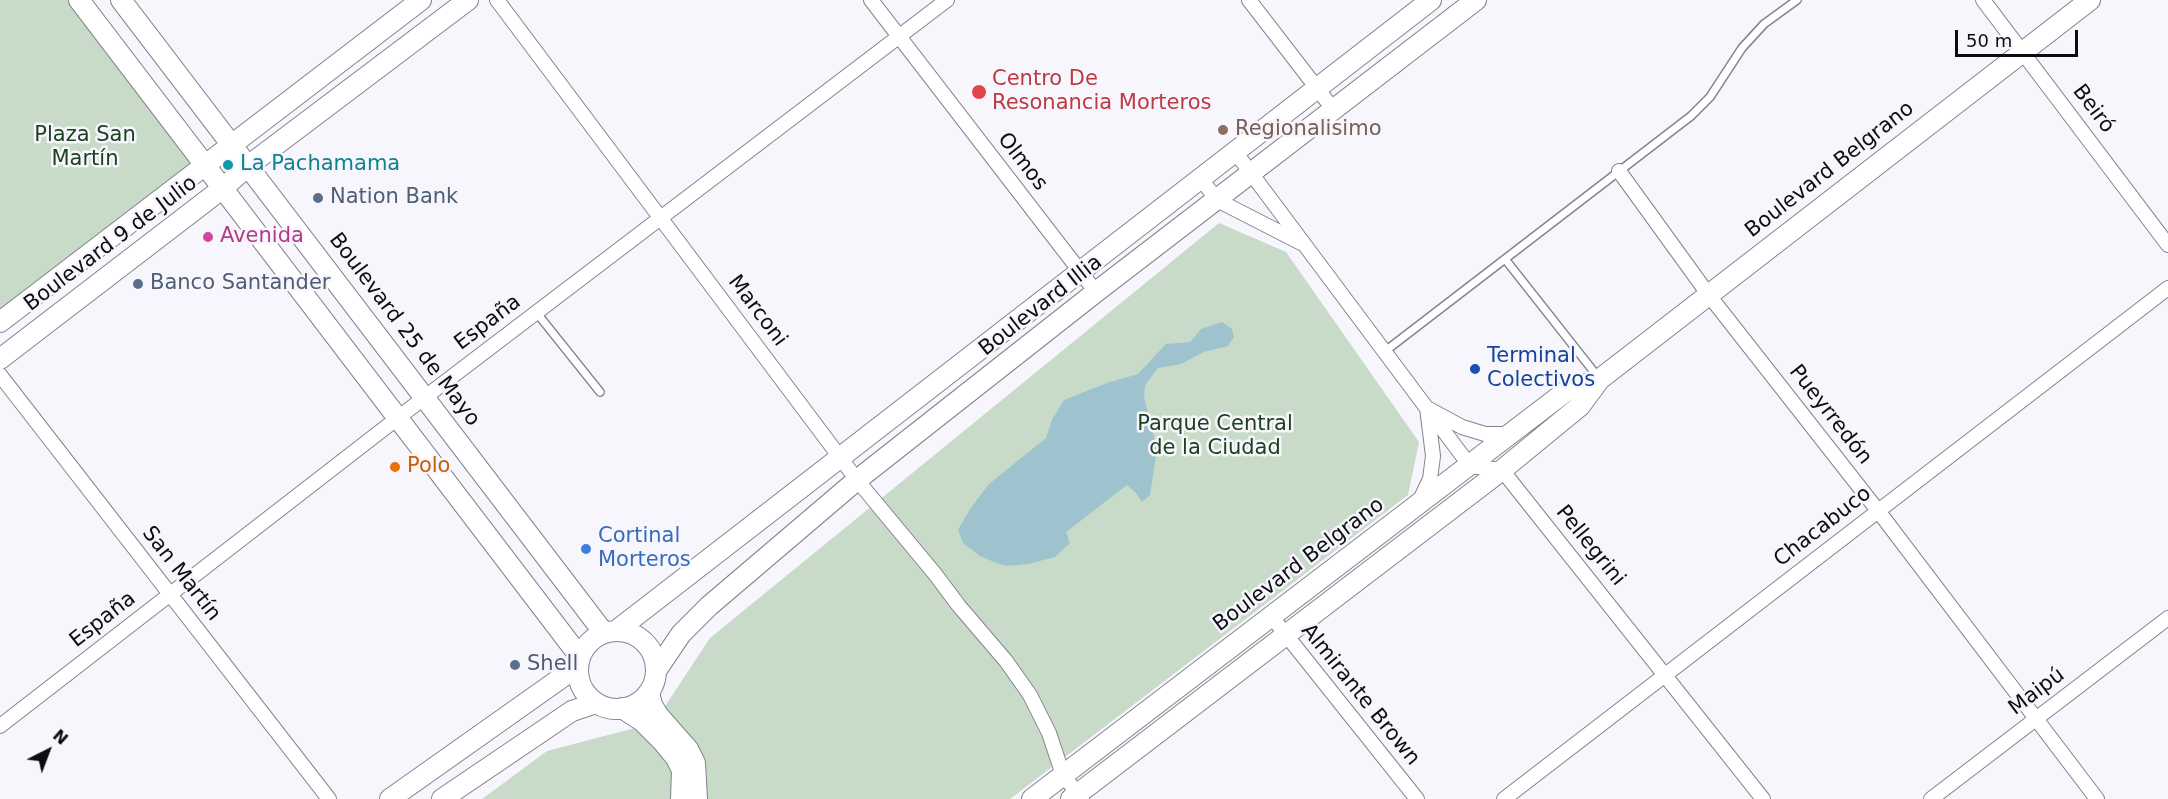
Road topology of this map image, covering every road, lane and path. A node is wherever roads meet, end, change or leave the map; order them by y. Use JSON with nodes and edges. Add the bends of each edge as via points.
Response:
{"nodes":[{"id":1,"x":79,"y":0,"type":"edge"},
{"id":2,"x":121,"y":0,"type":"edge"},
{"id":3,"x":421,"y":0,"type":"edge"},
{"id":4,"x":468,"y":0,"type":"edge"},
{"id":5,"x":497,"y":0,"type":"edge"},
{"id":6,"x":871,"y":0,"type":"edge"},
{"id":7,"x":946,"y":0,"type":"edge"},
{"id":8,"x":1249,"y":0,"type":"edge"},
{"id":9,"x":1431,"y":0,"type":"edge"},
{"id":10,"x":1476,"y":0,"type":"edge"},
{"id":11,"x":1797,"y":0,"type":"edge"},
{"id":12,"x":1983,"y":0,"type":"edge"},
{"id":13,"x":2090,"y":0,"type":"edge"},
{"id":14,"x":899,"y":36,"type":"junction"},
{"id":15,"x":2023,"y":51,"type":"junction"},
{"id":16,"x":1317,"y":89,"type":"junction"},
{"id":17,"x":1333,"y":109,"type":"junction"},
{"id":18,"x":232,"y":145,"type":"junction"},
{"id":19,"x":1236,"y":153,"type":"junction"},
{"id":20,"x":205,"y":165,"type":"junction"},
{"id":21,"x":248,"y":166,"type":"junction"},
{"id":22,"x":1619,"y":171,"type":"junction"},
{"id":23,"x":1251,"y":173,"type":"junction"},
{"id":24,"x":1201,"y":179,"type":"junction"},
{"id":25,"x":223,"y":188,"type":"junction"},
{"id":26,"x":1217,"y":200,"type":"junction"},
{"id":27,"x":660,"y":218,"type":"junction"},
{"id":28,"x":2168,"y":245,"type":"edge"},
{"id":29,"x":1305,"y":246,"type":"junction"},
{"id":30,"x":1505,"y":259,"type":"junction"},
{"id":31,"x":1080,"y":272,"type":"junction"},
{"id":32,"x":2168,"y":288,"type":"edge"},
{"id":33,"x":1096,"y":292,"type":"junction"},
{"id":34,"x":1708,"y":294,"type":"junction"},
{"id":35,"x":536,"y":312,"type":"junction"},
{"id":36,"x":0,"y":322,"type":"edge"},
{"id":37,"x":1384,"y":352,"type":"junction"},
{"id":38,"x":0,"y":359,"type":"edge"},
{"id":39,"x":0,"y":375,"type":"edge"},
{"id":40,"x":1600,"y":379,"type":"junction"},
{"id":41,"x":600,"y":392,"type":"dead end"},
{"id":42,"x":425,"y":397,"type":"junction"},
{"id":43,"x":1427,"y":408,"type":"junction"},
{"id":44,"x":399,"y":417,"type":"junction"},
{"id":45,"x":1511,"y":434,"type":"junction"},
{"id":46,"x":842,"y":458,"type":"junction"},
{"id":47,"x":1470,"y":466,"type":"junction"},
{"id":48,"x":1502,"y":470,"type":"junction"},
{"id":49,"x":857,"y":480,"type":"junction"},
{"id":50,"x":1418,"y":506,"type":"junction"},
{"id":51,"x":1879,"y":512,"type":"junction"},
{"id":52,"x":170,"y":595,"type":"junction"},
{"id":53,"x":1271,"y":616,"type":"junction"},
{"id":54,"x":2168,"y":618,"type":"edge"},
{"id":55,"x":610,"y":632,"type":"junction"},
{"id":56,"x":1285,"y":634,"type":"junction"},
{"id":57,"x":579,"y":662,"type":"junction"},
{"id":58,"x":656,"y":671,"type":"junction"},
{"id":59,"x":1666,"y":675,"type":"junction"},
{"id":60,"x":649,"y":692,"type":"junction"},
{"id":61,"x":596,"y":703,"type":"junction"},
{"id":62,"x":622,"y":708,"type":"junction"},
{"id":63,"x":2036,"y":719,"type":"junction"},
{"id":64,"x":0,"y":726,"type":"edge"},
{"id":65,"x":1064,"y":775,"type":"junction"},
{"id":66,"x":1077,"y":797,"type":"edge"},
{"id":67,"x":329,"y":799,"type":"edge"},
{"id":68,"x":390,"y":799,"type":"edge"},
{"id":69,"x":442,"y":799,"type":"edge"},
{"id":70,"x":681,"y":799,"type":"edge"},
{"id":71,"x":697,"y":799,"type":"edge"},
{"id":72,"x":1032,"y":799,"type":"edge"},
{"id":73,"x":1417,"y":799,"type":"edge"},
{"id":74,"x":1504,"y":799,"type":"edge"},
{"id":75,"x":1763,"y":799,"type":"edge"},
{"id":76,"x":1930,"y":799,"type":"edge"},
{"id":77,"x":2097,"y":799,"type":"edge"}],
"edges":[{"from":1,"to":20,"type":"street"},
{"from":2,"to":18,"type":"street","name":"Boulevard 25 de Mayo"},
{"from":3,"to":18,"type":"street","name":"Boulevard 9 de Julio"},
{"from":4,"to":21,"type":"street","name":"Boulevard 9 de Julio"},
{"from":5,"to":27,"type":"street","name":"Marconi"},
{"from":6,"to":14,"type":"street","name":"Olmos"},
{"from":7,"to":14,"type":"street","name":"España"},
{"from":8,"to":16,"type":"street"},
{"from":9,"to":16,"type":"street","name":"Boulevard Illia"},
{"from":10,"to":17,"type":"street","name":"Boulevard Illia"},
{"from":11,"to":22,"type":"lane","via":[[1764,24],[1742,48],[1710,97],[1691,116]]},
{"from":12,"to":15,"type":"street","name":"Beiró"},
{"from":13,"to":15,"type":"street","name":"Boulevard Belgrano"},
{"from":14,"to":27,"type":"street","name":"España"},
{"from":14,"to":31,"type":"street","name":"Olmos"},
{"from":15,"to":28,"type":"street","name":"Beiró"},
{"from":15,"to":34,"type":"street","name":"Boulevard Belgrano"},
{"from":16,"to":17,"type":"street"},
{"from":16,"to":19,"type":"street","name":"Boulevard Illia"},
{"from":17,"to":23,"type":"street","name":"Boulevard Illia"},
{"from":18,"to":20,"type":"street","name":"Boulevard 9 de Julio"},
{"from":18,"to":21,"type":"street","name":"Boulevard 25 de Mayo"},
{"from":19,"to":23,"type":"street"},
{"from":19,"to":24,"type":"street","name":"Boulevard Illia"},
{"from":20,"to":25,"type":"street"},
{"from":20,"to":36,"type":"street","name":"Boulevard 9 de Julio"},
{"from":21,"to":25,"type":"street","name":"Boulevard 9 de Julio"},
{"from":21,"to":42,"type":"street","name":"Boulevard 25 de Mayo"},
{"from":22,"to":30,"type":"lane"},
{"from":22,"to":34,"type":"street","name":"Pueyrredón"},
{"from":23,"to":26,"type":"street","name":"Boulevard Illia"},
{"from":23,"to":29,"type":"street"},
{"from":24,"to":26,"type":"street"},
{"from":24,"to":31,"type":"street","name":"Boulevard Illia"},
{"from":25,"to":38,"type":"street","name":"Boulevard 9 de Julio"},
{"from":25,"to":44,"type":"street"},
{"from":26,"to":29,"type":"street"},
{"from":26,"to":33,"type":"street","name":"Boulevard Illia"},
{"from":27,"to":35,"type":"street","name":"España"},
{"from":27,"to":46,"type":"street","name":"Marconi"},
{"from":29,"to":37,"type":"street"},
{"from":30,"to":37,"type":"lane"},
{"from":30,"to":40,"type":"lane"},
{"from":31,"to":33,"type":"street","name":"Olmos"},
{"from":31,"to":46,"type":"street","name":"Boulevard Illia"},
{"from":32,"to":51,"type":"street","name":"Chacabuco"},
{"from":33,"to":49,"type":"street","name":"Boulevard Illia"},
{"from":34,"to":40,"type":"street","name":"Boulevard Belgrano"},
{"from":34,"to":51,"type":"street","name":"Pueyrredón"},
{"from":35,"to":41,"type":"lane"},
{"from":35,"to":42,"type":"street","name":"España"},
{"from":37,"to":43,"type":"street"},
{"from":39,"to":52,"type":"street","name":"San Martín"},
{"from":40,"to":45,"type":"street","name":"Boulevard Belgrano","via":[[1565,392]]},
{"from":40,"to":48,"type":"street","name":"Boulevard Belgrano","via":[[1580,406]]},
{"from":42,"to":44,"type":"street","name":"España"},
{"from":42,"to":55,"type":"street","name":"Boulevard 25 de Mayo"},
{"from":43,"to":45,"type":"street","via":[[1462,427],[1485,434]]},
{"from":43,"to":47,"type":"street"},
{"from":43,"to":50,"type":"street","via":[[1433,456],[1430,479]]},
{"from":44,"to":52,"type":"street","name":"España"},
{"from":44,"to":57,"type":"street"},
{"from":45,"to":47,"type":"street","name":"Boulevard Belgrano"},
{"from":46,"to":49,"type":"street","name":"Marconi"},
{"from":46,"to":55,"type":"street","name":"Boulevard Illia"},
{"from":47,"to":48,"type":"street"},
{"from":47,"to":50,"type":"street","name":"Boulevard Belgrano"},
{"from":48,"to":56,"type":"street","name":"Boulevard Belgrano"},
{"from":48,"to":59,"type":"street","name":"Pellegrini"},
{"from":49,"to":58,"type":"street","name":"Boulevard Illia","via":[[708,606],[681,634]]},
{"from":49,"to":65,"type":"street","name":"Marconi","via":[[1030,695]]},
{"from":50,"to":53,"type":"street","name":"Boulevard Belgrano"},
{"from":51,"to":59,"type":"street","name":"Chacabuco"},
{"from":51,"to":63,"type":"street","name":"Pueyrredón"},
{"from":52,"to":64,"type":"street","name":"España"},
{"from":52,"to":67,"type":"street","name":"San Martín"},
{"from":53,"to":56,"type":"street","name":"Almirante Brown"},
{"from":53,"to":65,"type":"street","name":"Boulevard Belgrano"},
{"from":54,"to":63,"type":"street","name":"Maipú"},
{"from":55,"to":57,"type":"street","via":[[594,639]]},
{"from":55,"to":58,"type":"street","via":[[639,638],[654,658]]},
{"from":56,"to":66,"type":"street","name":"Boulevard Belgrano"},
{"from":56,"to":73,"type":"street","name":"Almirante Brown"},
{"from":57,"to":61,"type":"street","via":[[582,687]]},
{"from":57,"to":68,"type":"street"},
{"from":58,"to":60,"type":"street"},
{"from":59,"to":74,"type":"street","name":"Chacabuco"},
{"from":59,"to":75,"type":"street","name":"Pellegrini"},
{"from":60,"to":62,"type":"street","via":[[632,706]]},
{"from":60,"to":71,"type":"street","via":[[658,715],[688,749],[695,763]]},
{"from":61,"to":62,"type":"street"},
{"from":61,"to":69,"type":"street","via":[[572,711]]},
{"from":62,"to":70,"type":"street","via":[[642,721],[676,758],[682,770]]},
{"from":63,"to":76,"type":"street","name":"Maipú"},
{"from":63,"to":77,"type":"street","name":"Pueyrredón"},
{"from":65,"to":66,"type":"street","name":"Marconi"},
{"from":65,"to":72,"type":"street","name":"Boulevard Belgrano"}]}
